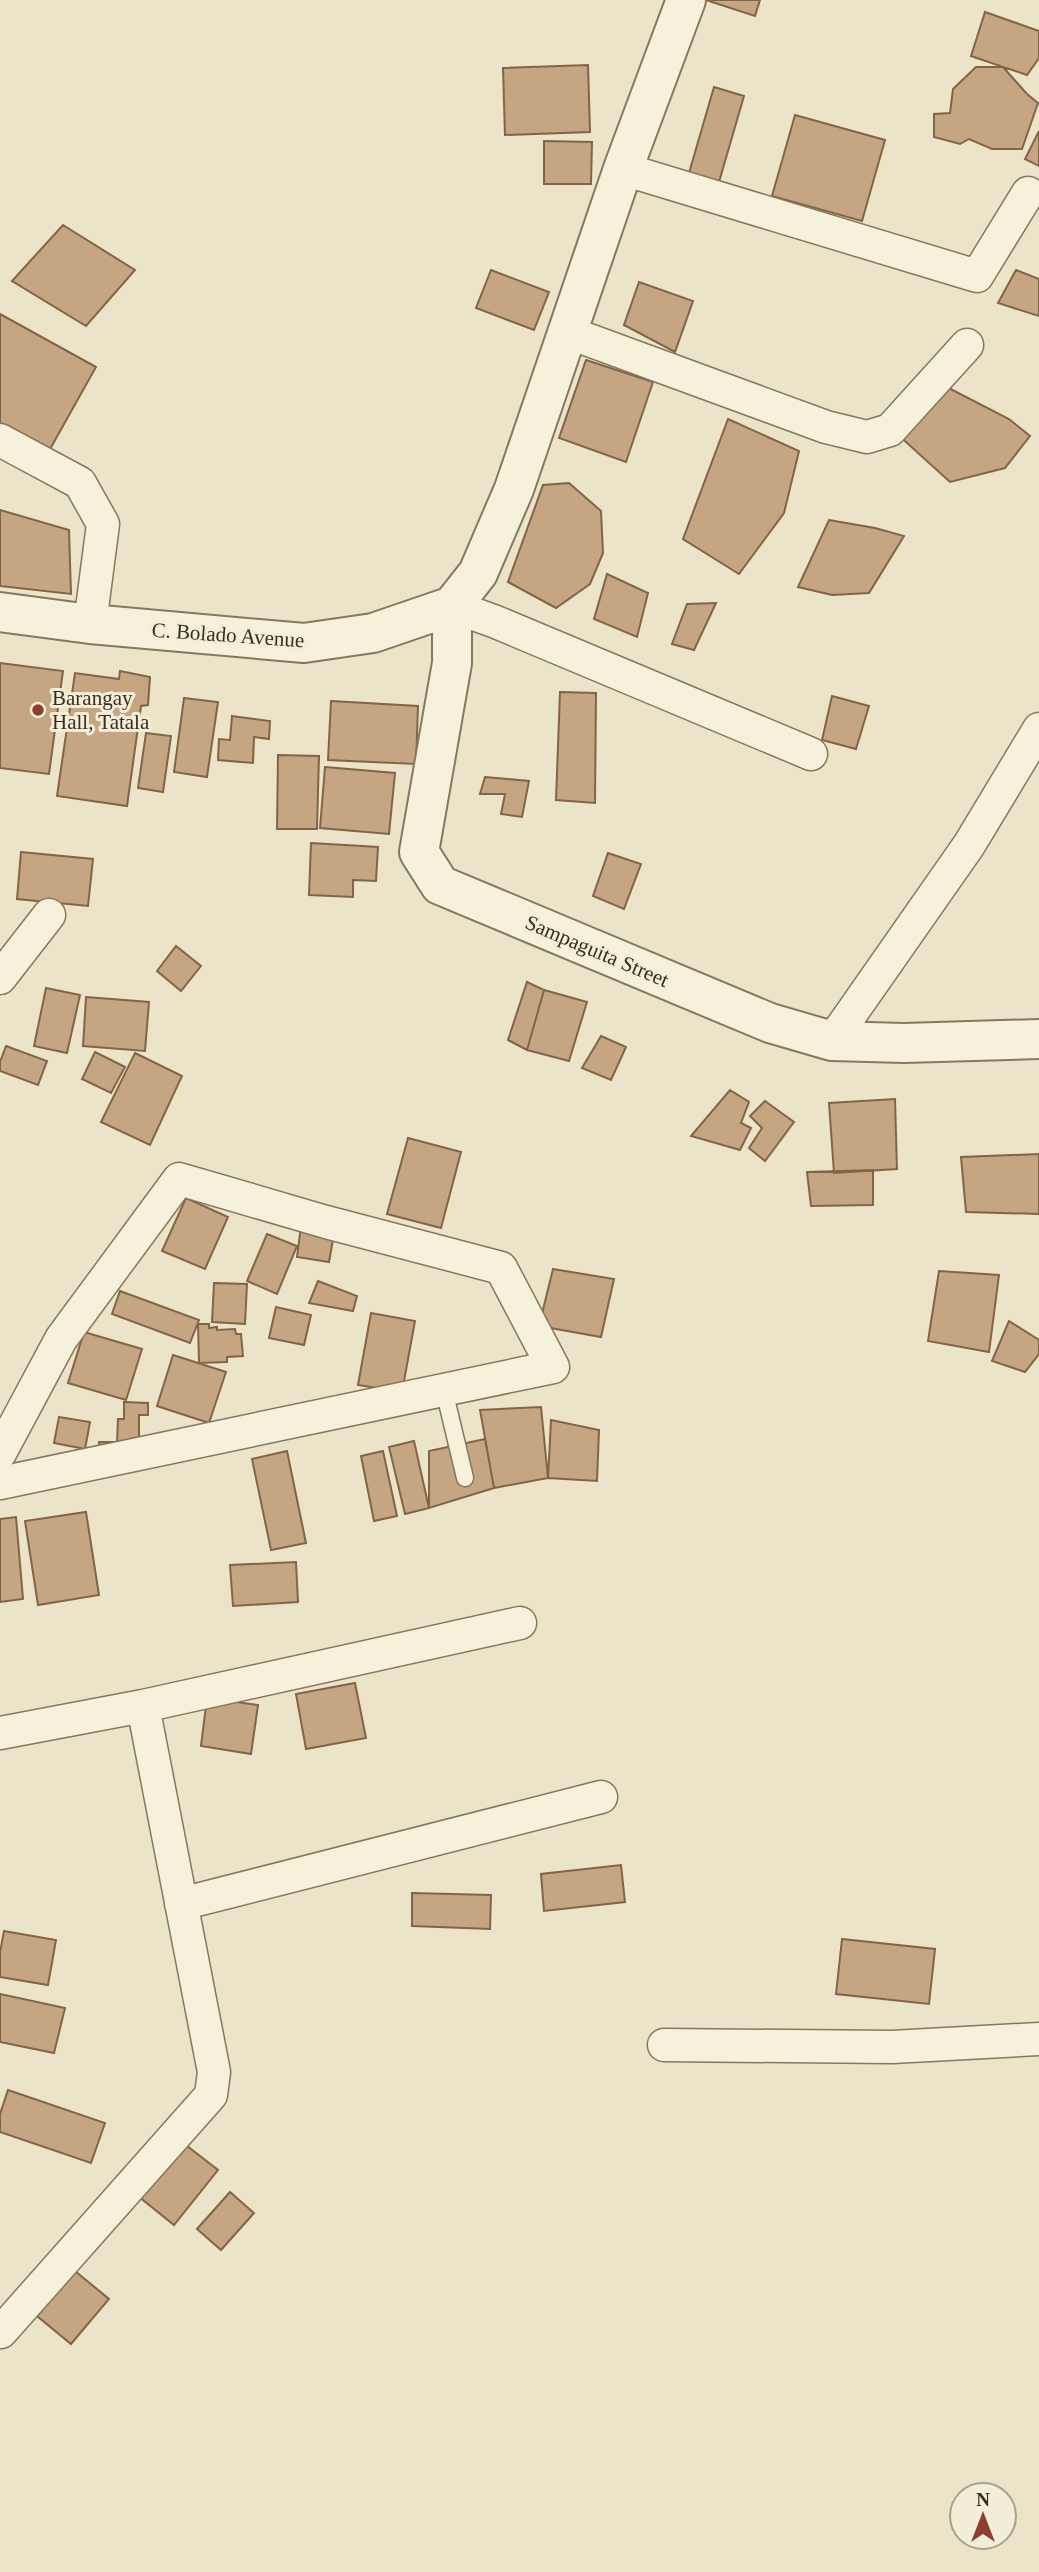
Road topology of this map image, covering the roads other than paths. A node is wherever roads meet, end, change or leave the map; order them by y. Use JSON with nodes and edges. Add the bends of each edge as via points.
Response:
{"nodes":[{"id":1,"x":685,"y":0,"type":"edge"},
{"id":2,"x":623,"y":169,"type":"junction"},
{"id":3,"x":1034,"y":195,"type":"edge"},
{"id":4,"x":567,"y":332,"type":"junction"},
{"id":5,"x":967,"y":345,"type":"dead end"},
{"id":6,"x":0,"y":440,"type":"edge"},
{"id":7,"x":452,"y":606,"type":"junction"},
{"id":8,"x":0,"y":612,"type":"edge"},
{"id":9,"x":89,"y":624,"type":"junction"},
{"id":10,"x":1039,"y":729,"type":"edge"},
{"id":11,"x":811,"y":754,"type":"dead end"},
{"id":12,"x":49,"y":915,"type":"dead end"},
{"id":13,"x":0,"y":978,"type":"edge"},
{"id":14,"x":1039,"y":1039,"type":"edge"},
{"id":15,"x":832,"y":1041,"type":"junction"},
{"id":16,"x":444,"y":1390,"type":"junction"},
{"id":17,"x":0,"y":1454,"type":"edge"},
{"id":18,"x":465,"y":1478,"type":"dead end"},
{"id":19,"x":0,"y":1483,"type":"edge"},
{"id":20,"x":520,"y":1623,"type":"dead end"},
{"id":21,"x":142,"y":1706,"type":"junction"},
{"id":22,"x":0,"y":1733,"type":"edge"},
{"id":23,"x":601,"y":1797,"type":"dead end"},
{"id":24,"x":181,"y":1904,"type":"junction"},
{"id":25,"x":1039,"y":2039,"type":"edge"},
{"id":26,"x":664,"y":2045,"type":"dead end"},
{"id":27,"x":1,"y":2332,"type":"edge"}],
"edges":[{"from":1,"to":2,"type":"street"},
{"from":2,"to":3,"type":"street","via":[[977,276]]},
{"from":2,"to":4,"type":"street"},
{"from":4,"to":5,"type":"street","via":[[826,427],[867,437],[890,429]]},
{"from":4,"to":7,"type":"street","via":[[514,489],[478,573]]},
{"from":6,"to":9,"type":"street","via":[[80,483],[103,524]]},
{"from":7,"to":9,"type":"street","name":"C. Bolado Avenue","via":[[373,633],[304,642]]},
{"from":7,"to":11,"type":"street"},
{"from":7,"to":15,"type":"street","name":"Sampaguita Street","via":[[452,663],[419,852],[440,885],[770,1023]]},
{"from":8,"to":9,"type":"street","name":"C. Bolado Avenue"},
{"from":10,"to":15,"type":"street","via":[[969,845]]},
{"from":12,"to":13,"type":"street"},
{"from":14,"to":15,"type":"street","name":"Sampaguita Street"},
{"from":16,"to":17,"type":"street","via":[[553,1367],[501,1268],[179,1179],[61,1339]]},
{"from":16,"to":18,"type":"lane"},
{"from":16,"to":19,"type":"street"},
{"from":20,"to":21,"type":"street"},
{"from":21,"to":22,"type":"street"},
{"from":21,"to":24,"type":"street"},
{"from":23,"to":24,"type":"street"},
{"from":24,"to":27,"type":"street","via":[[214,2072],[211,2095]]},
{"from":25,"to":26,"type":"street","via":[[892,2048]]}]}
